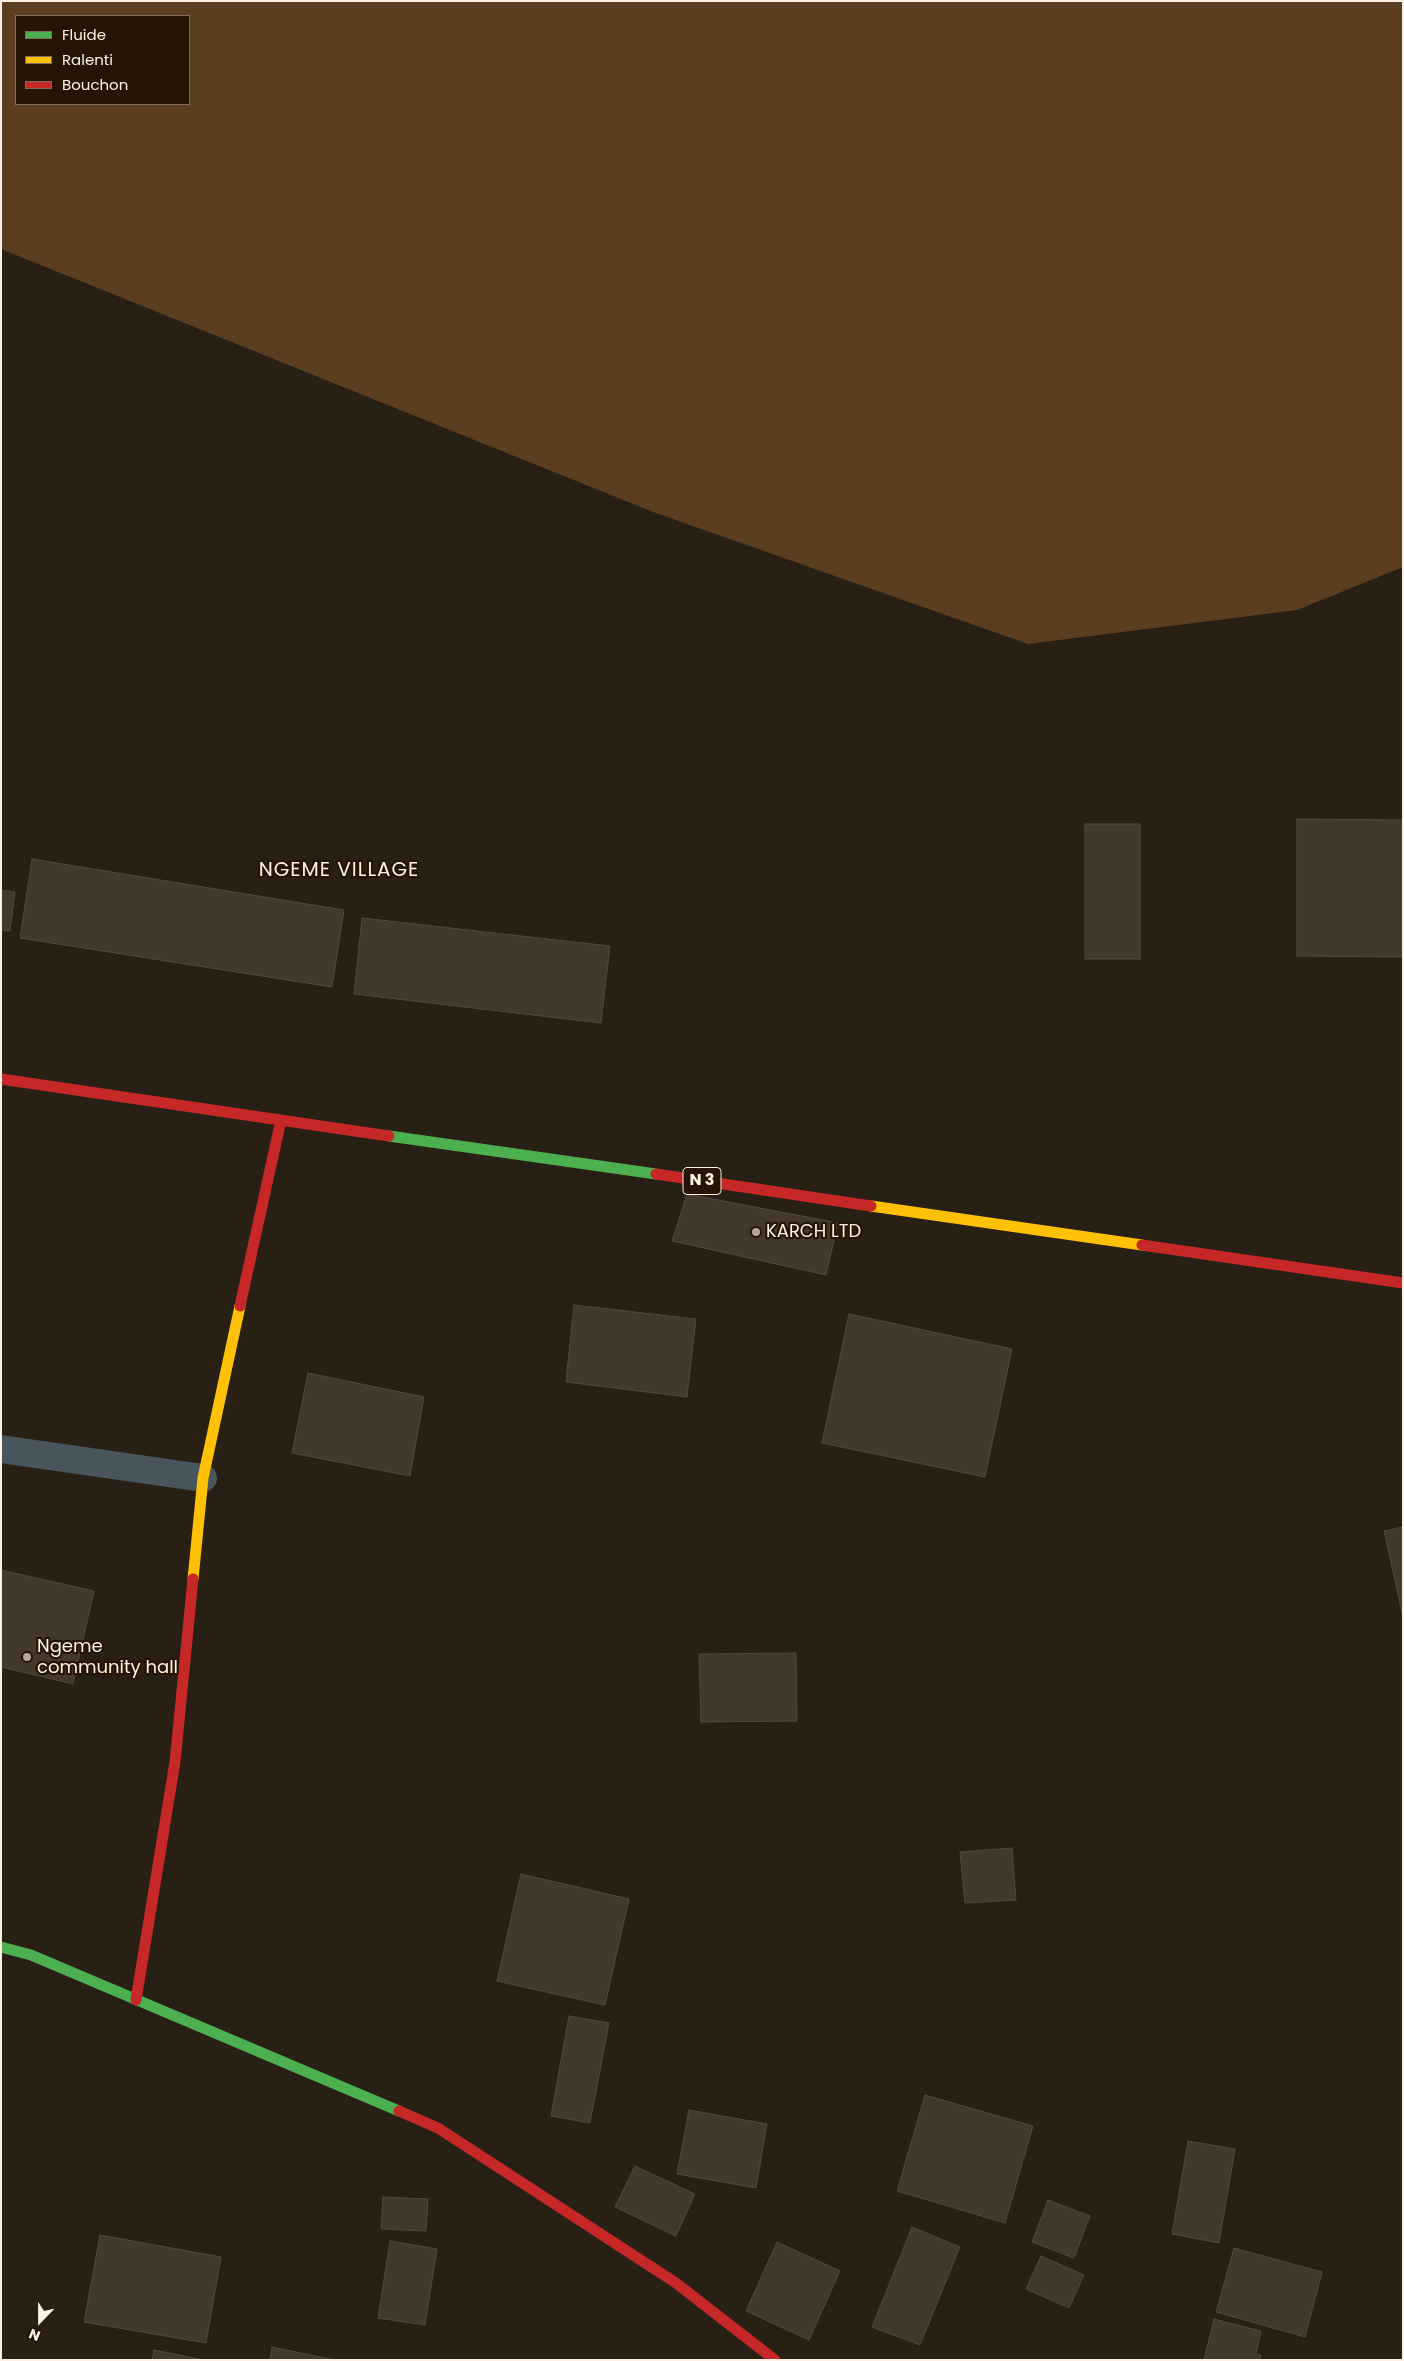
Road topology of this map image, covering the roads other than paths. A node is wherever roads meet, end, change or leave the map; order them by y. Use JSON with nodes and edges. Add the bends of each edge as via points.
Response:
{"nodes":[{"id":1,"x":1,"y":1079,"type":"edge"},
{"id":2,"x":281,"y":1120,"type":"junction"},
{"id":3,"x":1403,"y":1283,"type":"edge"},
{"id":4,"x":1,"y":1448,"type":"edge"},
{"id":5,"x":202,"y":1478,"type":"junction"},
{"id":6,"x":1,"y":1947,"type":"edge"},
{"id":7,"x":136,"y":2000,"type":"junction"},
{"id":8,"x":775,"y":2360,"type":"edge"}],
"edges":[{"from":1,"to":2,"type":"main road","number":"N 3"},
{"from":2,"to":3,"type":"main road","number":"N 3"},
{"from":2,"to":5,"type":"main road"},
{"from":4,"to":5,"type":"street"},
{"from":5,"to":7,"type":"main road","via":[[175,1762]]},
{"from":6,"to":7,"type":"main road","via":[[31,1955]]},
{"from":7,"to":8,"type":"main road","via":[[438,2128],[676,2283]]}]}
